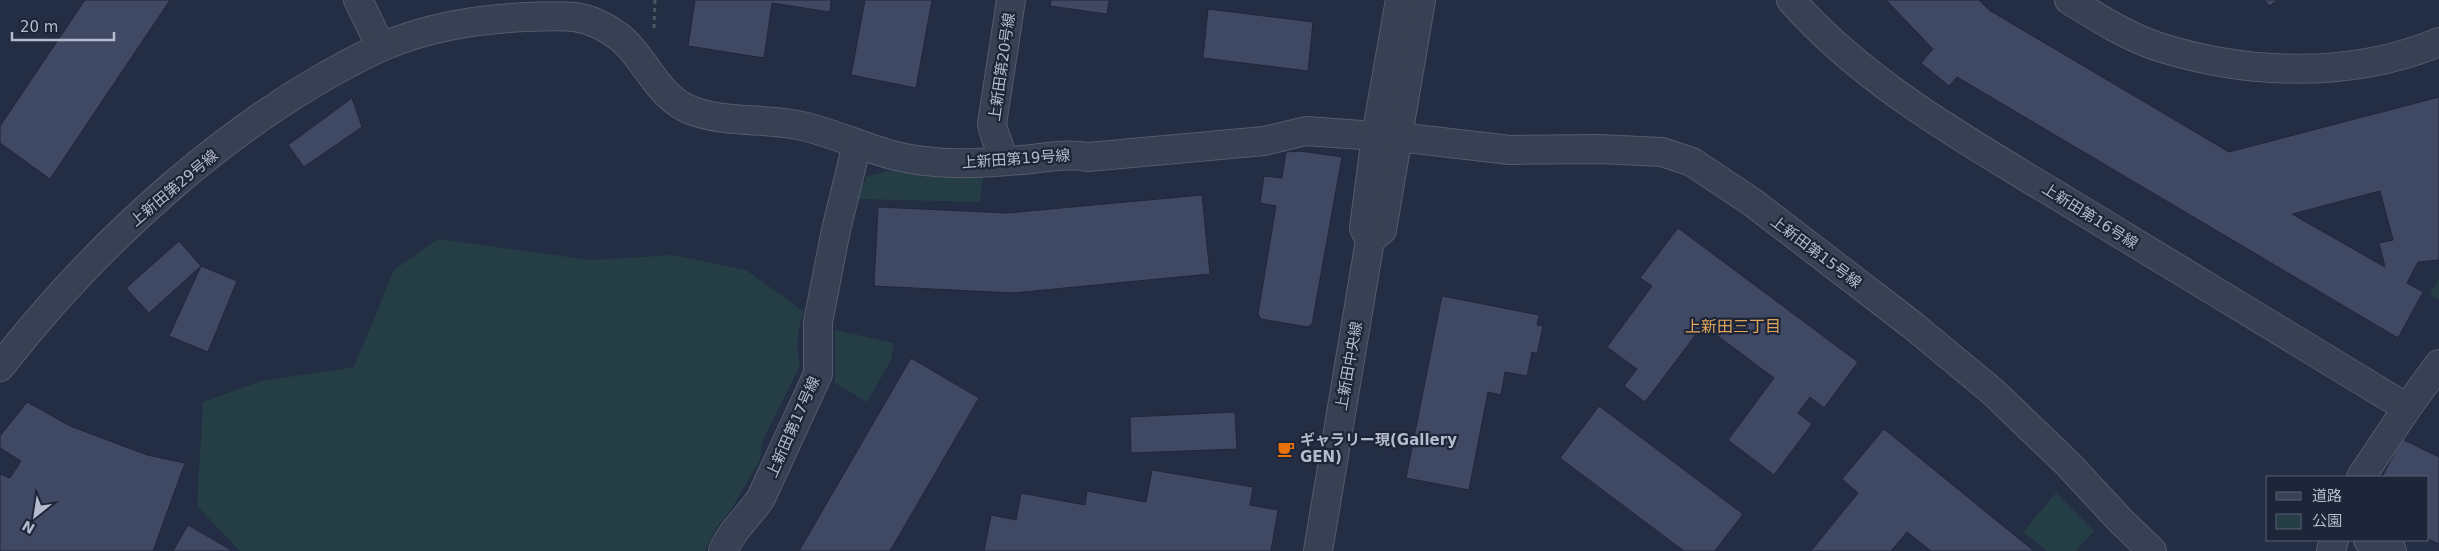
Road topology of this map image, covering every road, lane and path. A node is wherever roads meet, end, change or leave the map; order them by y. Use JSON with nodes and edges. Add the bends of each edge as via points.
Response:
{"nodes":[{"id":1,"x":358,"y":0,"type":"edge"},
{"id":2,"x":1012,"y":0,"type":"edge"},
{"id":3,"x":1400,"y":0,"type":"edge"},
{"id":4,"x":1421,"y":0,"type":"edge"},
{"id":5,"x":1791,"y":0,"type":"edge"},
{"id":6,"x":2069,"y":0,"type":"edge"},
{"id":7,"x":560,"y":16,"type":"joint"},
{"id":8,"x":2439,"y":42,"type":"edge"},
{"id":9,"x":381,"y":47,"type":"junction"},
{"id":10,"x":1387,"y":136,"type":"junction"},
{"id":11,"x":857,"y":144,"type":"junction"},
{"id":12,"x":1003,"y":161,"type":"junction"},
{"id":13,"x":2439,"y":364,"type":"edge"},
{"id":14,"x":0,"y":367,"type":"edge"},
{"id":15,"x":2407,"y":408,"type":"junction"},
{"id":16,"x":2362,"y":476,"type":"edge"},
{"id":17,"x":2370,"y":541,"type":"edge"},
{"id":18,"x":723,"y":551,"type":"edge"},
{"id":19,"x":1318,"y":551,"type":"edge"},
{"id":20,"x":2152,"y":551,"type":"edge"},
{"id":21,"x":2392,"y":551,"type":"edge"}],
"edges":[{"from":1,"to":9,"type":"street"},
{"from":2,"to":12,"type":"street","name":"上新田第20号線","via":[[992,124]]},
{"from":3,"to":10,"type":"street","name":"上新田中央線"},
{"from":4,"to":10,"type":"street","name":"上新田中央線"},
{"from":5,"to":15,"type":"street","name":"上新田第16号線","via":[[1844,52],[1942,125]]},
{"from":6,"to":8,"type":"street","via":[[2118,30],[2155,46],[2223,64],[2316,68],[2379,60]]},
{"from":7,"to":9,"type":"street","name":"上新田第29号線","via":[[447,25]]},
{"from":7,"to":11,"type":"street","name":"上新田第19号線","via":[[575,17],[607,28],[634,52],[661,89],[674,101],[697,112],[800,125]]},
{"from":9,"to":14,"type":"street","name":"上新田第29号線","via":[[292,96],[174,186],[77,277]]},
{"from":10,"to":12,"type":"street","name":"上新田第19号線","via":[[1306,131],[1254,142]]},
{"from":10,"to":19,"type":"street","name":"上新田中央線","via":[[1382,230],[1370,240]]},
{"from":10,"to":20,"type":"street","name":"上新田第15号線","via":[[1510,150],[1662,152],[1692,162],[1752,202],[1911,324],[1992,391]]},
{"from":11,"to":12,"type":"street","name":"上新田第19号線","via":[[925,161],[957,164]]},
{"from":11,"to":18,"type":"street","name":"上新田第17号線","via":[[818,322],[818,374],[765,489],[749,516],[728,539]]},
{"from":13,"to":15,"type":"street"},
{"from":15,"to":16,"type":"street"},
{"from":17,"to":21,"type":"street"}]}
